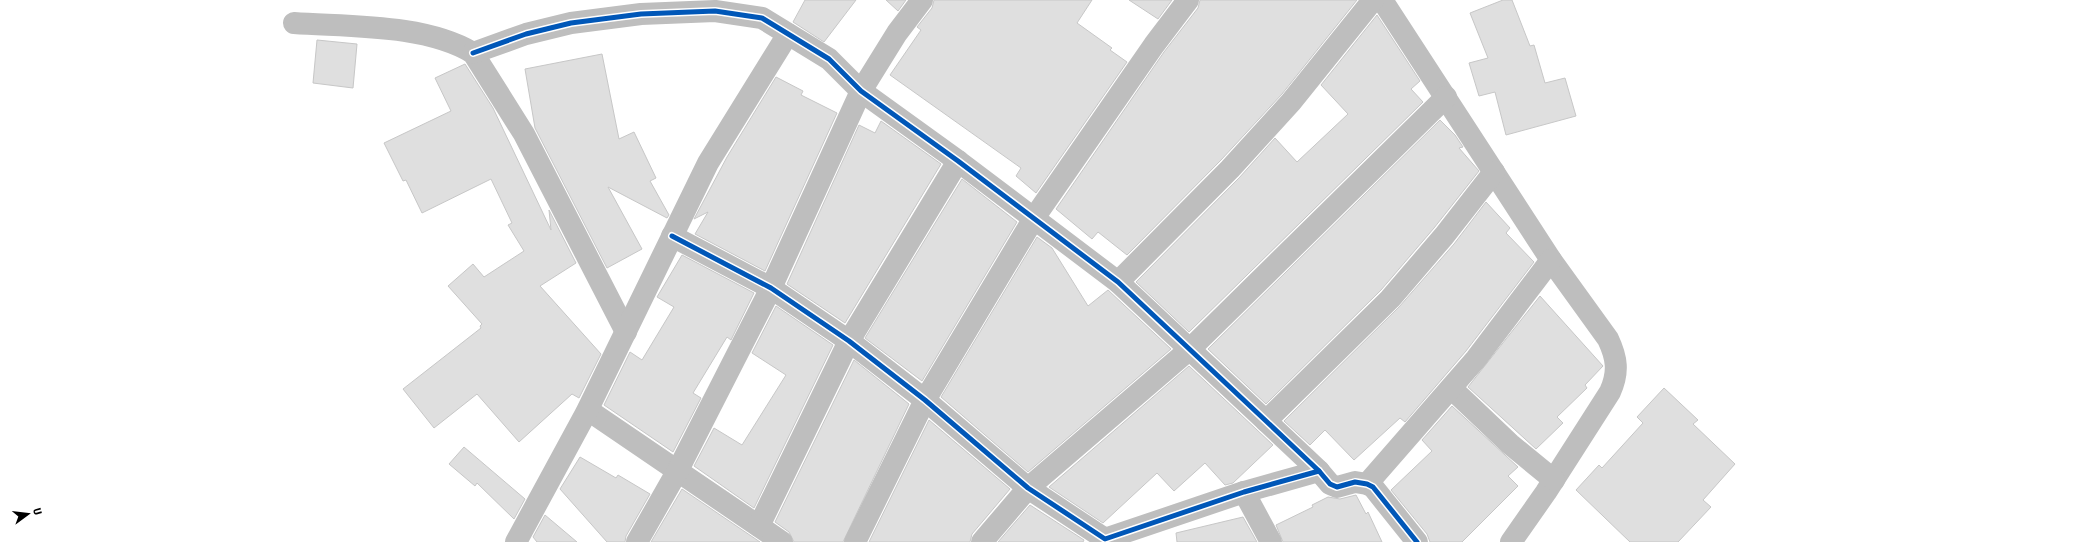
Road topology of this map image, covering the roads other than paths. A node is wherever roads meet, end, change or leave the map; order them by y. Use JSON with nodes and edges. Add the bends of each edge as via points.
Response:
{"nodes":[{"id":1,"x":922,"y":0,"type":"edge"},
{"id":2,"x":1188,"y":0,"type":"edge"},
{"id":3,"x":1373,"y":0,"type":"edge"},
{"id":4,"x":1382,"y":0,"type":"edge"},
{"id":5,"x":294,"y":23,"type":"dead end"},
{"id":6,"x":788,"y":34,"type":"junction"},
{"id":7,"x":472,"y":53,"type":"junction"},
{"id":8,"x":861,"y":91,"type":"junction"},
{"id":9,"x":1446,"y":97,"type":"junction"},
{"id":10,"x":958,"y":160,"type":"junction"},
{"id":11,"x":1494,"y":172,"type":"junction"},
{"id":12,"x":1034,"y":218,"type":"junction"},
{"id":13,"x":672,"y":236,"type":"junction"},
{"id":14,"x":1551,"y":260,"type":"junction"},
{"id":15,"x":1118,"y":282,"type":"junction"},
{"id":16,"x":771,"y":288,"type":"junction"},
{"id":17,"x":626,"y":332,"type":"junction"},
{"id":18,"x":849,"y":341,"type":"junction"},
{"id":19,"x":1190,"y":349,"type":"junction"},
{"id":20,"x":1451,"y":388,"type":"junction"},
{"id":21,"x":925,"y":400,"type":"junction"},
{"id":22,"x":588,"y":410,"type":"junction"},
{"id":23,"x":1266,"y":421,"type":"junction"},
{"id":24,"x":678,"y":470,"type":"junction"},
{"id":25,"x":1319,"y":471,"type":"junction"},
{"id":26,"x":1554,"y":480,"type":"junction"},
{"id":27,"x":1367,"y":484,"type":"junction"},
{"id":28,"x":1028,"y":488,"type":"junction"},
{"id":29,"x":1244,"y":492,"type":"junction"},
{"id":30,"x":759,"y":526,"type":"junction"},
{"id":31,"x":1105,"y":541,"type":"edge"},
{"id":32,"x":516,"y":542,"type":"edge"},
{"id":33,"x":637,"y":542,"type":"edge"},
{"id":34,"x":782,"y":542,"type":"edge"},
{"id":35,"x":855,"y":542,"type":"edge"},
{"id":36,"x":982,"y":542,"type":"edge"},
{"id":37,"x":1271,"y":542,"type":"edge"},
{"id":38,"x":1417,"y":542,"type":"edge"},
{"id":39,"x":1511,"y":542,"type":"edge"}],
"edges":[{"from":1,"to":8,"type":"street","via":[[897,33]]},
{"from":2,"to":12,"type":"street"},
{"from":3,"to":15,"type":"street","via":[[1291,102],[1230,169]]},
{"from":4,"to":9,"type":"street"},
{"from":5,"to":7,"type":"street","via":[[426,34]]},
{"from":6,"to":7,"type":"street","via":[[762,18],[715,11],[641,14],[571,23],[526,34]]},
{"from":6,"to":8,"type":"street","via":[[830,58]]},
{"from":6,"to":13,"type":"street","via":[[708,163]]},
{"from":7,"to":17,"type":"street","via":[[524,134]]},
{"from":8,"to":10,"type":"street"},
{"from":8,"to":16,"type":"street"},
{"from":9,"to":11,"type":"street"},
{"from":9,"to":19,"type":"street"},
{"from":10,"to":12,"type":"street"},
{"from":10,"to":18,"type":"street"},
{"from":11,"to":14,"type":"street"},
{"from":11,"to":23,"type":"street","via":[[1390,299]]},
{"from":12,"to":15,"type":"street"},
{"from":12,"to":21,"type":"street"},
{"from":13,"to":16,"type":"street"},
{"from":13,"to":17,"type":"street"},
{"from":14,"to":20,"type":"street","via":[[1476,360]]},
{"from":14,"to":26,"type":"street","via":[[1608,339],[1617,364],[1615,381],[1610,392]]},
{"from":15,"to":19,"type":"street"},
{"from":16,"to":18,"type":"street"},
{"from":16,"to":24,"type":"street"},
{"from":17,"to":22,"type":"street"},
{"from":18,"to":21,"type":"street"},
{"from":18,"to":30,"type":"street"},
{"from":19,"to":23,"type":"street"},
{"from":19,"to":28,"type":"street"},
{"from":20,"to":26,"type":"street","via":[[1510,444]]},
{"from":20,"to":27,"type":"street"},
{"from":21,"to":28,"type":"street"},
{"from":21,"to":35,"type":"street"},
{"from":22,"to":24,"type":"street"},
{"from":22,"to":32,"type":"street"},
{"from":23,"to":25,"type":"street"},
{"from":24,"to":30,"type":"street"},
{"from":24,"to":33,"type":"street"},
{"from":25,"to":27,"type":"street","via":[[1334,487],[1355,482]]},
{"from":25,"to":29,"type":"street"},
{"from":26,"to":39,"type":"street"},
{"from":27,"to":38,"type":"street","via":[[1387,503]]},
{"from":28,"to":31,"type":"street"},
{"from":28,"to":36,"type":"street"},
{"from":29,"to":31,"type":"street"},
{"from":29,"to":37,"type":"street"},
{"from":30,"to":34,"type":"street"}]}
